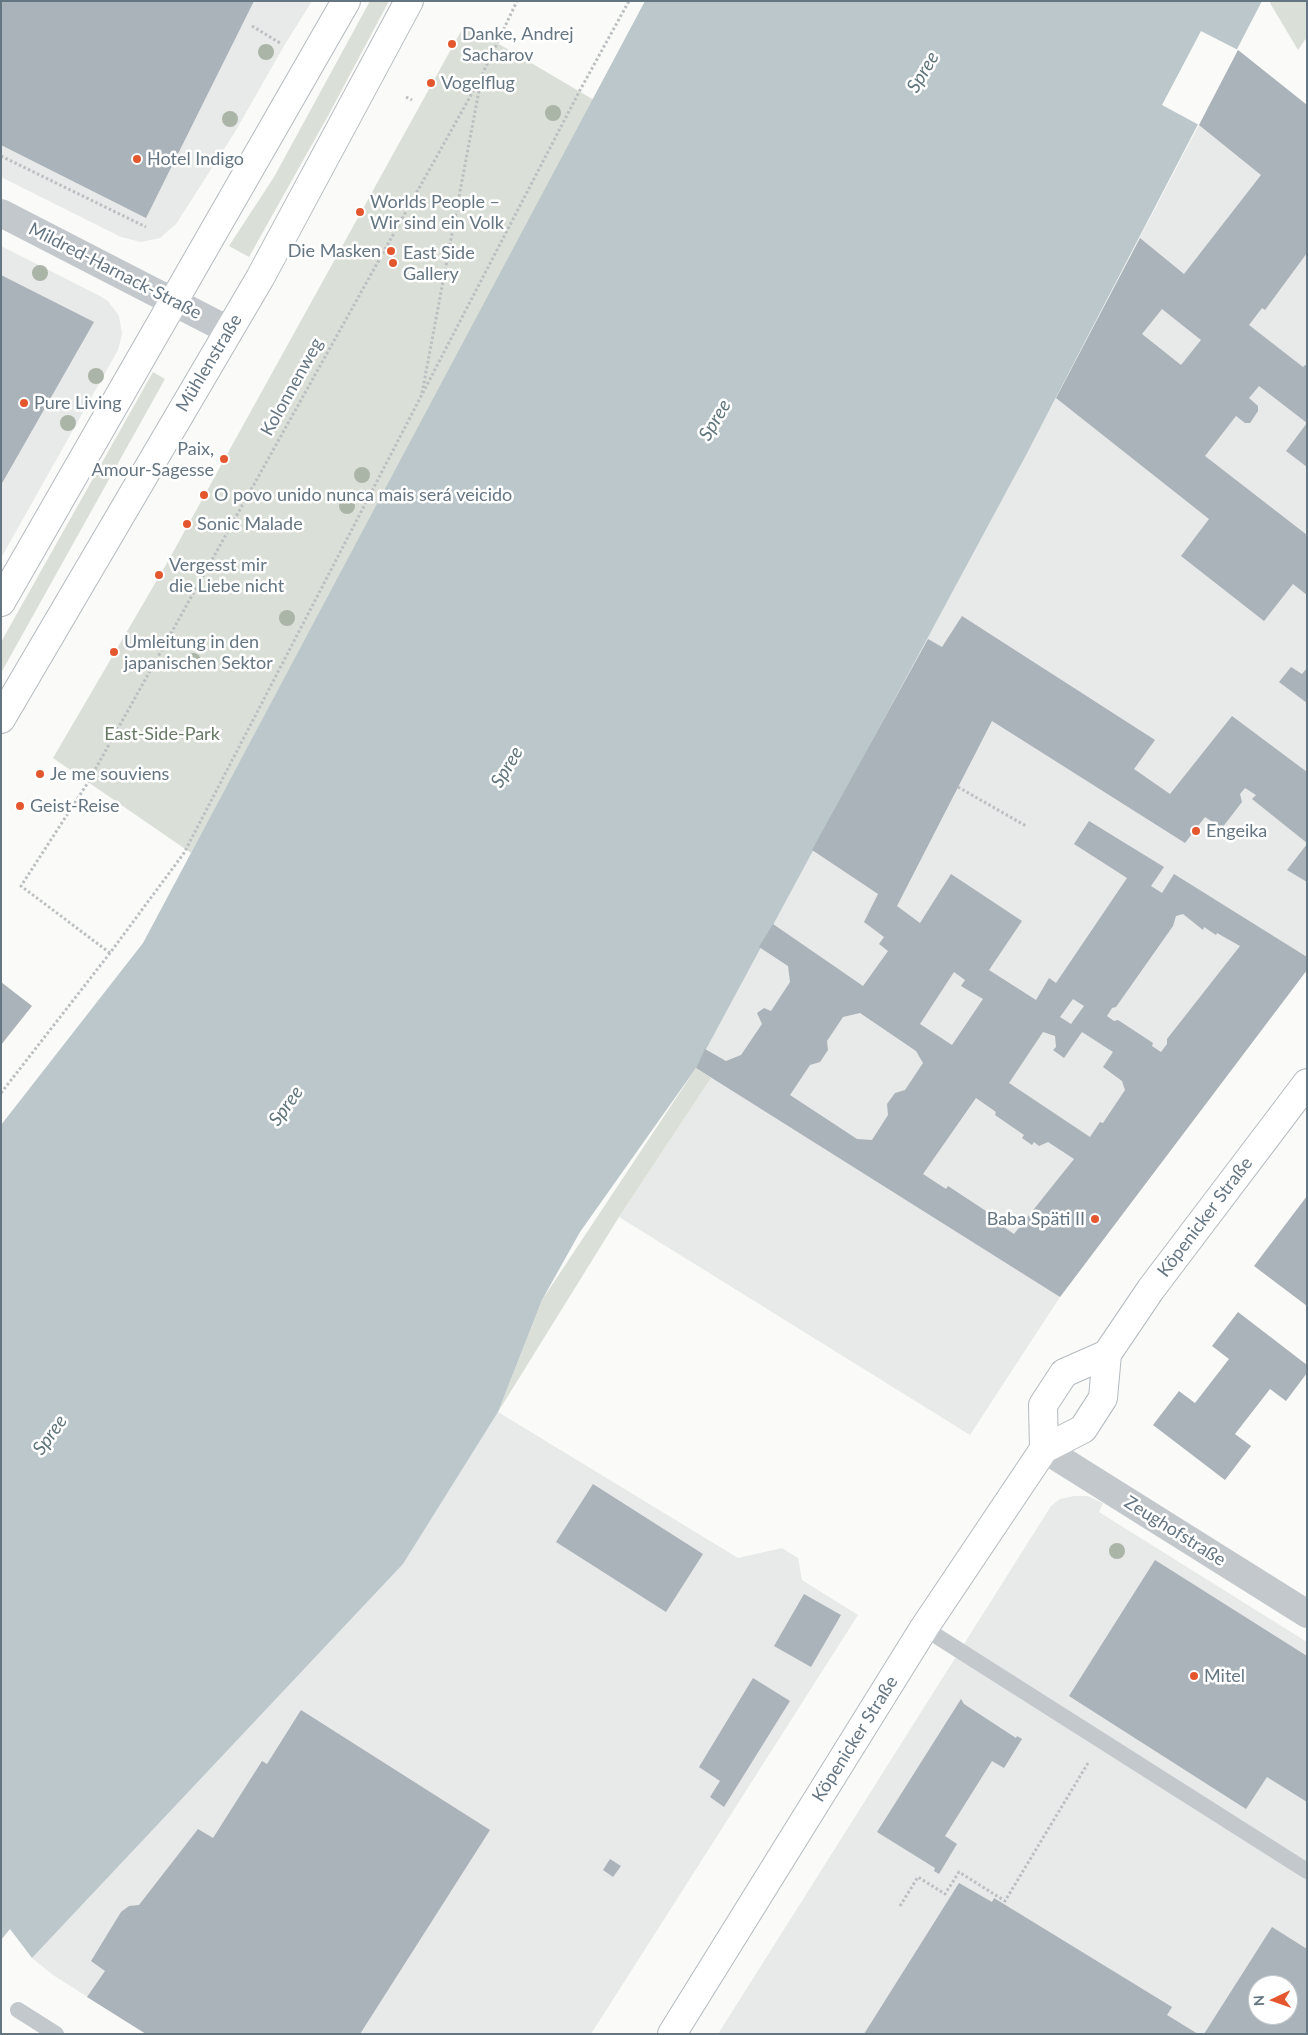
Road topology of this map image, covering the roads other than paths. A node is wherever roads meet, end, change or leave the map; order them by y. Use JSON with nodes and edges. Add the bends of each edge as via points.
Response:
{"nodes":[{"id":1,"x":346,"y":1,"type":"edge"},
{"id":2,"x":409,"y":1,"type":"edge"},
{"id":3,"x":1,"y":213,"type":"edge"},
{"id":4,"x":174,"y":301,"type":"junction"},
{"id":5,"x":228,"y":330,"type":"junction"},
{"id":6,"x":1,"y":602,"type":"edge"},
{"id":7,"x":1,"y":719,"type":"edge"},
{"id":8,"x":1307,"y":1084,"type":"edge"},
{"id":9,"x":1107,"y":1354,"type":"junction"},
{"id":10,"x":1044,"y":1449,"type":"junction"},
{"id":11,"x":1307,"y":1614,"type":"edge"},
{"id":12,"x":924,"y":1628,"type":"junction"},
{"id":13,"x":1307,"y":1871,"type":"edge"},
{"id":14,"x":18,"y":2010,"type":"dead end"},
{"id":15,"x":56,"y":2034,"type":"edge"},
{"id":16,"x":672,"y":2034,"type":"edge"}],
"edges":[{"from":1,"to":4,"type":"main road"},
{"from":2,"to":5,"type":"main road","name":"Mühlenstraße","via":[[260,278]]},
{"from":3,"to":4,"type":"street","name":"Mildred-Harnack-Straße"},
{"from":4,"to":5,"type":"street","name":"Mildred-Harnack-Straße"},
{"from":4,"to":6,"type":"main road"},
{"from":5,"to":7,"type":"main road","name":"Mühlenstraße"},
{"from":8,"to":9,"type":"main road","name":"Köpenicker Straße","via":[[1151,1289]]},
{"from":9,"to":10,"type":"main road","name":"Köpenicker Straße","via":[[1103,1398],[1083,1429]]},
{"from":9,"to":10,"type":"main road","via":[[1064,1374],[1054,1388],[1043,1406]]},
{"from":10,"to":11,"type":"street","name":"Zeughofstraße"},
{"from":10,"to":12,"type":"main road","name":"Köpenicker Straße"},
{"from":12,"to":13,"type":"lane"},
{"from":12,"to":16,"type":"main road","name":"Köpenicker Straße"},
{"from":14,"to":15,"type":"lane"}]}
